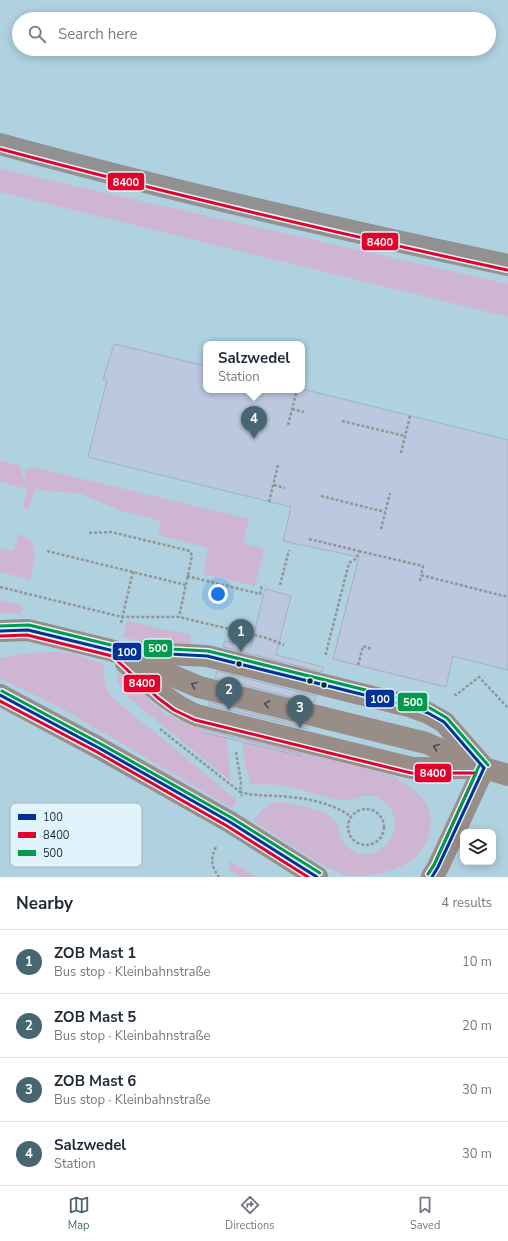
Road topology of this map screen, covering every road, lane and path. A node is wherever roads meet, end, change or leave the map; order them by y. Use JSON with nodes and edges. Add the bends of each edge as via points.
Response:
{"nodes":[{"id":1,"x":0,"y":144,"type":"edge"},
{"id":2,"x":508,"y":265,"type":"edge"},
{"id":3,"x":296,"y":393,"type":"edge"},
{"id":4,"x":292,"y":408,"type":"junction"},
{"id":5,"x":304,"y":412,"type":"dead end"},
{"id":6,"x":410,"y":416,"type":"dead end"},
{"id":7,"x":342,"y":421,"type":"dead end"},
{"id":8,"x":288,"y":425,"type":"dead end"},
{"id":9,"x":405,"y":436,"type":"junction"},
{"id":10,"x":401,"y":453,"type":"dead end"},
{"id":11,"x":278,"y":466,"type":"dead end"},
{"id":12,"x":274,"y":485,"type":"junction"},
{"id":13,"x":285,"y":488,"type":"dead end"},
{"id":14,"x":390,"y":493,"type":"dead end"},
{"id":15,"x":321,"y":496,"type":"dead end"},
{"id":16,"x":269,"y":502,"type":"dead end"},
{"id":17,"x":385,"y":512,"type":"junction"},
{"id":18,"x":381,"y":529,"type":"dead end"},
{"id":19,"x":89,"y":533,"type":"dead end"},
{"id":20,"x":309,"y":539,"type":"dead end"},
{"id":21,"x":289,"y":550,"type":"dead end"},
{"id":22,"x":47,"y":551,"type":"dead end"},
{"id":23,"x":359,"y":551,"type":"junction"},
{"id":24,"x":133,"y":572,"type":"junction"},
{"id":25,"x":421,"y":575,"type":"junction"},
{"id":26,"x":187,"y":576,"type":"junction"},
{"id":27,"x":420,"y":581,"type":"dead end"},
{"id":28,"x":186,"y":585,"type":"junction"},
{"id":29,"x":262,"y":585,"type":"dead end"},
{"id":30,"x":280,"y":585,"type":"dead end"},
{"id":31,"x":0,"y":586,"type":"edge"},
{"id":32,"x":508,"y":596,"type":"edge"},
{"id":33,"x":122,"y":617,"type":"junction"},
{"id":34,"x":179,"y":617,"type":"junction"},
{"id":35,"x":0,"y":631,"type":"edge"},
{"id":36,"x":267,"y":638,"type":"dead end"},
{"id":37,"x":372,"y":649,"type":"dead end"},
{"id":38,"x":114,"y":651,"type":"junction"},
{"id":39,"x":325,"y":659,"type":"dead end"},
{"id":40,"x":356,"y":671,"type":"dead end"},
{"id":41,"x":0,"y":695,"type":"edge"},
{"id":42,"x":155,"y":725,"type":"dead end"},
{"id":43,"x":235,"y":746,"type":"dead end"},
{"id":44,"x":484,"y":768,"type":"junction"},
{"id":45,"x":508,"y":775,"type":"edge"},
{"id":46,"x":240,"y":792,"type":"junction"},
{"id":47,"x":351,"y":817,"type":"junction"},
{"id":48,"x":230,"y":822,"type":"junction"},
{"id":49,"x":317,"y":877,"type":"edge"},
{"id":50,"x":432,"y":877,"type":"edge"}],
"edges":[{"from":1,"to":2,"type":"main road","via":[[281,215]]},
{"from":3,"to":4,"type":"path"},
{"from":4,"to":5,"type":"path"},
{"from":4,"to":8,"type":"path"},
{"from":6,"to":9,"type":"path"},
{"from":7,"to":9,"type":"path"},
{"from":9,"to":10,"type":"path"},
{"from":11,"to":12,"type":"path"},
{"from":12,"to":13,"type":"path"},
{"from":12,"to":16,"type":"path"},
{"from":14,"to":17,"type":"path"},
{"from":15,"to":17,"type":"path"},
{"from":17,"to":18,"type":"path"},
{"from":19,"to":26,"type":"path","via":[[111,532],[190,551],[192,556]]},
{"from":20,"to":23,"type":"path"},
{"from":21,"to":30,"type":"path"},
{"from":22,"to":24,"type":"path"},
{"from":23,"to":25,"type":"path","via":[[423,566]]},
{"from":23,"to":39,"type":"path","via":[[357,558],[349,563]]},
{"from":24,"to":28,"type":"path"},
{"from":24,"to":33,"type":"path"},
{"from":25,"to":27,"type":"path"},
{"from":25,"to":32,"type":"path"},
{"from":26,"to":28,"type":"path"},
{"from":26,"to":29,"type":"path","via":[[260,594]]},
{"from":28,"to":34,"type":"path"},
{"from":31,"to":33,"type":"path"},
{"from":33,"to":34,"type":"path"},
{"from":33,"to":38,"type":"path"},
{"from":34,"to":36,"type":"path"},
{"from":35,"to":38,"type":"street","via":[[28,630]]},
{"from":37,"to":40,"type":"path","via":[[363,646]]},
{"from":44,"to":38,"type":"street","one_way":true,"via":[[426,743],[199,688]]},
{"from":38,"to":44,"type":"street","via":[[161,694],[177,706],[196,715],[412,768]]},
{"from":38,"to":44,"type":"street","via":[[207,656],[408,706],[444,722]]},
{"from":41,"to":48,"type":"street"},
{"from":42,"to":46,"type":"path"},
{"from":43,"to":46,"type":"path","via":[[241,782]]},
{"from":44,"to":45,"type":"street"},
{"from":44,"to":50,"type":"street"},
{"from":46,"to":47,"type":"path","via":[[251,796],[304,799],[343,810]]},
{"from":46,"to":48,"type":"path","via":[[241,801]]},
{"from":47,"to":47,"type":"path","via":[[349,830],[355,841],[368,845],[383,834],[383,820],[371,809],[356,812]]},
{"from":48,"to":49,"type":"street"}]}
